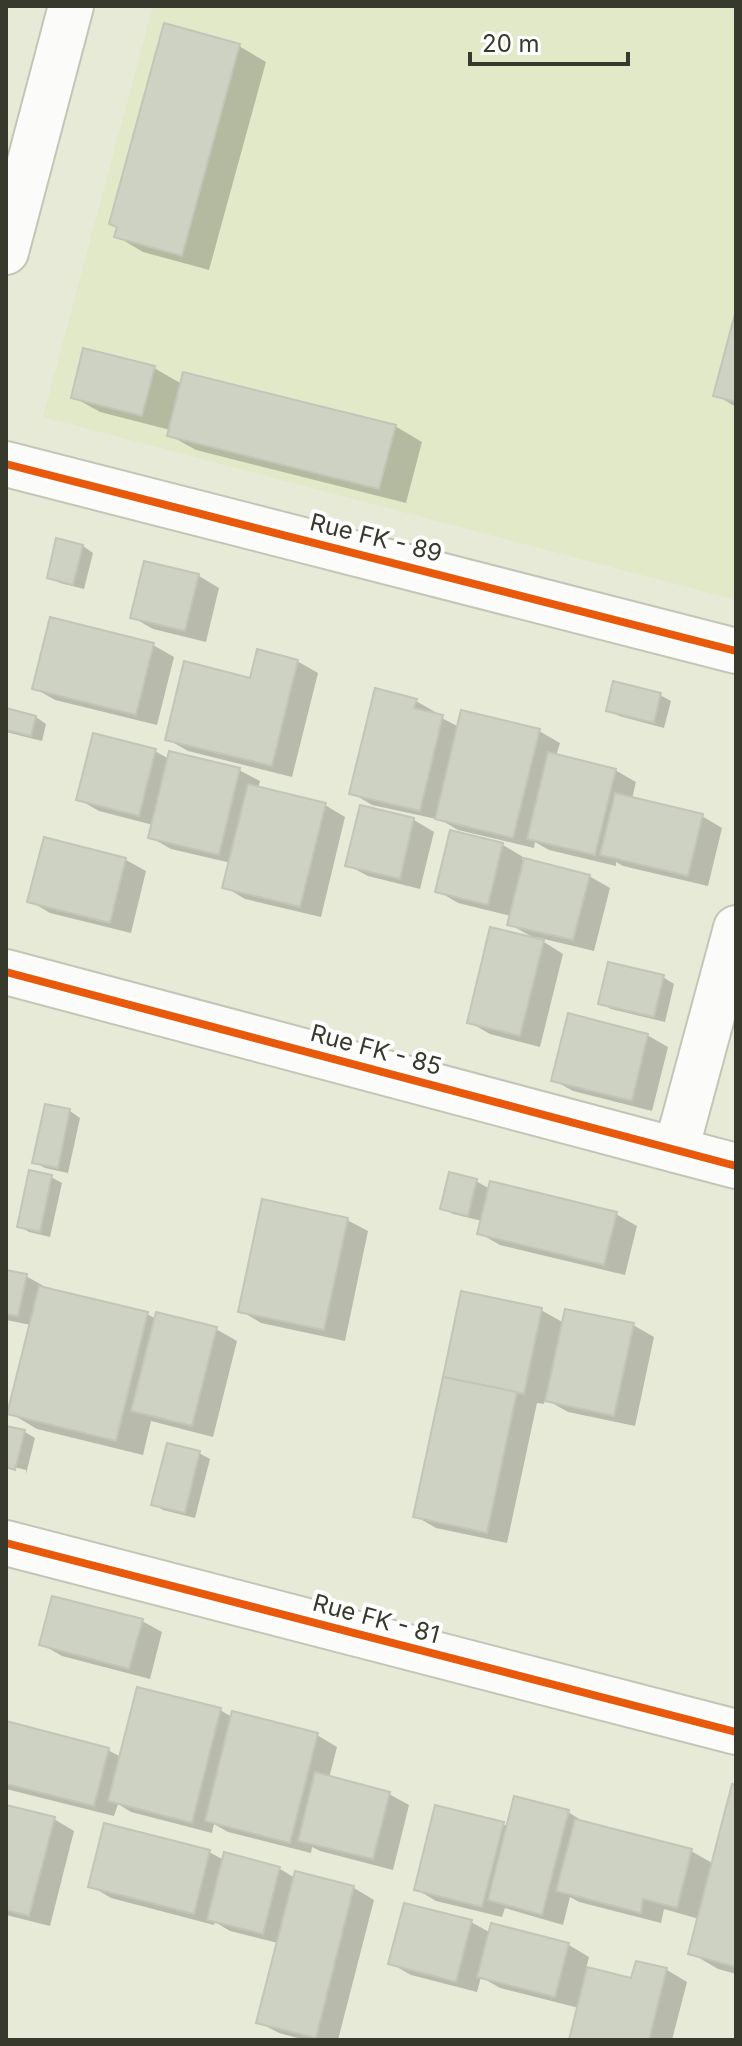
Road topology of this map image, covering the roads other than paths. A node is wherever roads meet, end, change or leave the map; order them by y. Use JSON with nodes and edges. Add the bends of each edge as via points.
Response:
{"nodes":[{"id":1,"x":71,"y":6,"type":"edge"},
{"id":2,"x":6,"y":252,"type":"edge"},
{"id":3,"x":6,"y":464,"type":"edge"},
{"id":4,"x":736,"y":651,"type":"edge"},
{"id":5,"x":736,"y":928,"type":"edge"},
{"id":6,"x":6,"y":972,"type":"edge"},
{"id":7,"x":676,"y":1150,"type":"junction"},
{"id":8,"x":736,"y":1166,"type":"edge"},
{"id":9,"x":6,"y":1543,"type":"edge"},
{"id":10,"x":736,"y":1732,"type":"edge"}],
"edges":[{"from":1,"to":2,"type":"street"},
{"from":3,"to":4,"type":"street","name":"Rue FK - 89"},
{"from":5,"to":7,"type":"street"},
{"from":6,"to":7,"type":"street","name":"Rue FK - 85"},
{"from":7,"to":8,"type":"street","name":"Rue FK - 85"},
{"from":9,"to":10,"type":"street","name":"Rue FK - 81"}]}
